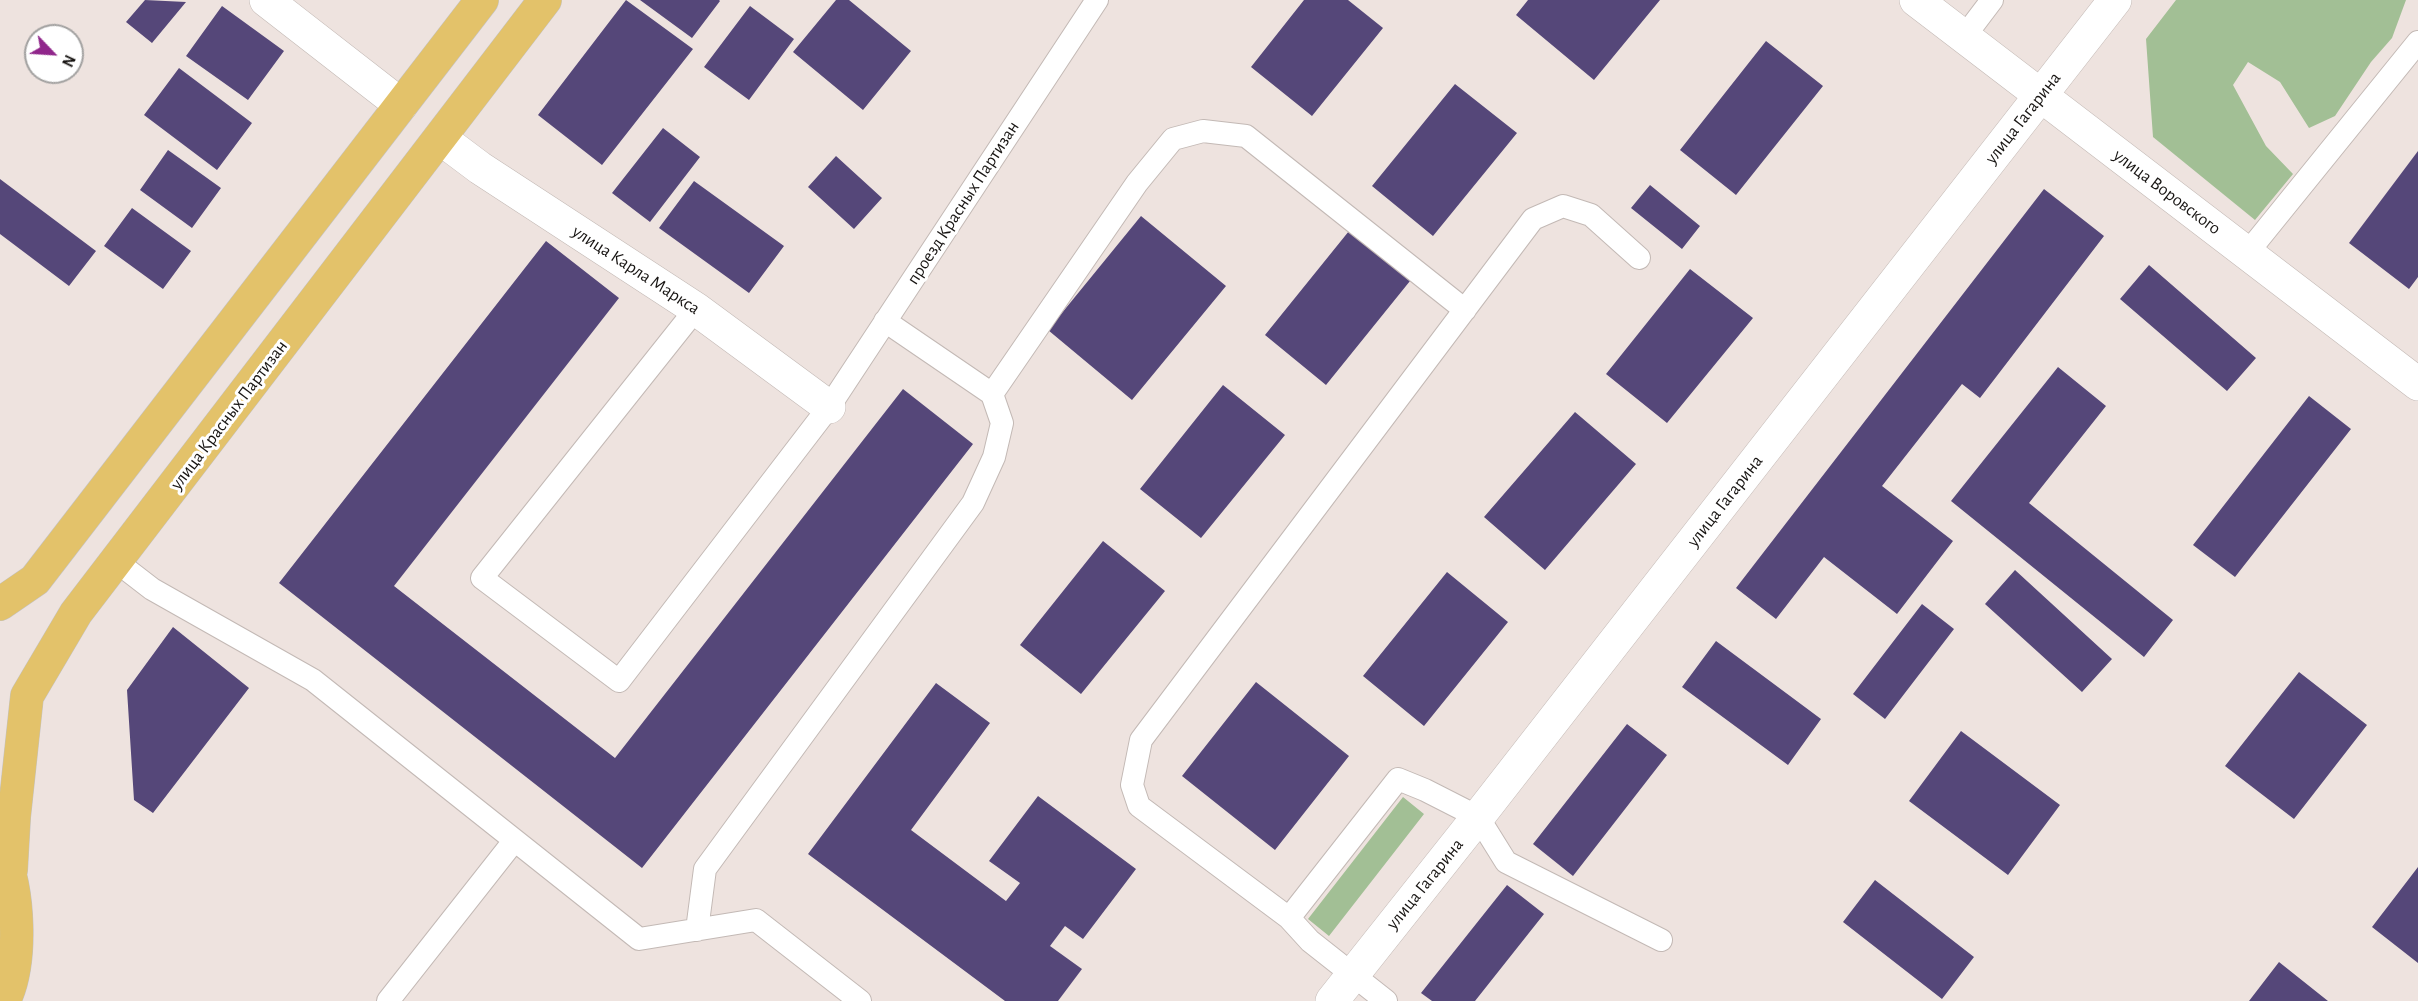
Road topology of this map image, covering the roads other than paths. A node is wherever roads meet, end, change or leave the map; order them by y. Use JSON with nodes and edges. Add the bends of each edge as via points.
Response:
{"nodes":[{"id":1,"x":266,"y":0,"type":"edge"},
{"id":2,"x":482,"y":0,"type":"edge"},
{"id":3,"x":545,"y":0,"type":"edge"},
{"id":4,"x":1097,"y":0,"type":"edge"},
{"id":5,"x":1916,"y":0,"type":"edge"},
{"id":6,"x":1992,"y":0,"type":"edge"},
{"id":7,"x":2115,"y":0,"type":"edge"},
{"id":8,"x":1964,"y":37,"type":"junction"},
{"id":9,"x":2418,"y":42,"type":"edge"},
{"id":10,"x":2040,"y":97,"type":"junction"},
{"id":11,"x":401,"y":105,"type":"junction"},
{"id":12,"x":440,"y":138,"type":"junction"},
{"id":13,"x":2248,"y":252,"type":"junction"},
{"id":14,"x":1639,"y":258,"type":"dead end"},
{"id":15,"x":696,"y":309,"type":"junction"},
{"id":16,"x":1465,"y":310,"type":"junction"},
{"id":17,"x":885,"y":321,"type":"junction"},
{"id":18,"x":2417,"y":382,"type":"edge"},
{"id":19,"x":992,"y":394,"type":"junction"},
{"id":20,"x":829,"y":407,"type":"junction"},
{"id":21,"x":117,"y":562,"type":"junction"},
{"id":22,"x":0,"y":604,"type":"edge"},
{"id":23,"x":1478,"y":817,"type":"junction"},
{"id":24,"x":514,"y":841,"type":"junction"},
{"id":25,"x":5,"y":857,"type":"edge"},
{"id":26,"x":1289,"y":918,"type":"junction"},
{"id":27,"x":697,"y":930,"type":"junction"},
{"id":28,"x":1661,"y":940,"type":"dead end"},
{"id":29,"x":1353,"y":974,"type":"junction"},
{"id":30,"x":4,"y":1001,"type":"edge"},
{"id":31,"x":388,"y":1001,"type":"edge"},
{"id":32,"x":860,"y":1001,"type":"edge"},
{"id":33,"x":1332,"y":1001,"type":"edge"},
{"id":34,"x":1386,"y":1001,"type":"edge"}],
"edges":[{"from":1,"to":11,"type":"street"},
{"from":2,"to":11,"type":"highway"},
{"from":3,"to":12,"type":"highway","name":"улица Красных Партизан"},
{"from":4,"to":17,"type":"lane","name":"проезд Красных Партизан"},
{"from":5,"to":8,"type":"street","name":"улица Воровского"},
{"from":6,"to":8,"type":"lane"},
{"from":7,"to":10,"type":"street","name":"улица Гагарина"},
{"from":8,"to":10,"type":"street","name":"улица Воровского"},
{"from":9,"to":13,"type":"lane"},
{"from":10,"to":13,"type":"street","name":"улица Воровского"},
{"from":10,"to":23,"type":"street","name":"улица Гагарина"},
{"from":11,"to":22,"type":"highway","via":[[35,580]]},
{"from":12,"to":15,"type":"street","name":"улица Карла Маркса"},
{"from":12,"to":21,"type":"highway","name":"улица Красных Партизан"},
{"from":13,"to":18,"type":"street","name":"улица Воровского"},
{"from":14,"to":16,"type":"lane","via":[[1591,215],[1563,206],[1533,219]]},
{"from":15,"to":20,"type":"street","name":"улица Карла Маркса"},
{"from":15,"to":20,"type":"lane","name":"проезд Красных Партизан","via":[[482,578],[619,681]]},
{"from":16,"to":19,"type":"lane","via":[[1246,136],[1203,131],[1173,139],[1137,183]]},
{"from":16,"to":26,"type":"lane","via":[[1141,740],[1132,785],[1139,806]]},
{"from":17,"to":19,"type":"lane"},
{"from":17,"to":20,"type":"lane","name":"проезд Красных Партизан"},
{"from":19,"to":27,"type":"lane","via":[[1002,423],[994,457],[973,503],[705,869]]},
{"from":21,"to":24,"type":"lane","via":[[152,589],[313,680]]},
{"from":21,"to":25,"type":"highway","name":"улица Красных Партизан","via":[[76,613],[27,696],[14,817]]},
{"from":23,"to":26,"type":"lane","via":[[1398,779]]},
{"from":23,"to":28,"type":"lane","via":[[1506,862]]},
{"from":23,"to":29,"type":"street","name":"улица Гагарина"},
{"from":24,"to":27,"type":"lane","via":[[639,939]]},
{"from":24,"to":31,"type":"lane"},
{"from":25,"to":30,"type":"highway","name":"улица Красных Партизан","via":[[18,931]]},
{"from":26,"to":29,"type":"lane","via":[[1310,941]]},
{"from":27,"to":32,"type":"lane","via":[[756,920]]},
{"from":29,"to":33,"type":"street","name":"улица Гагарина"},
{"from":29,"to":34,"type":"lane"}]}
